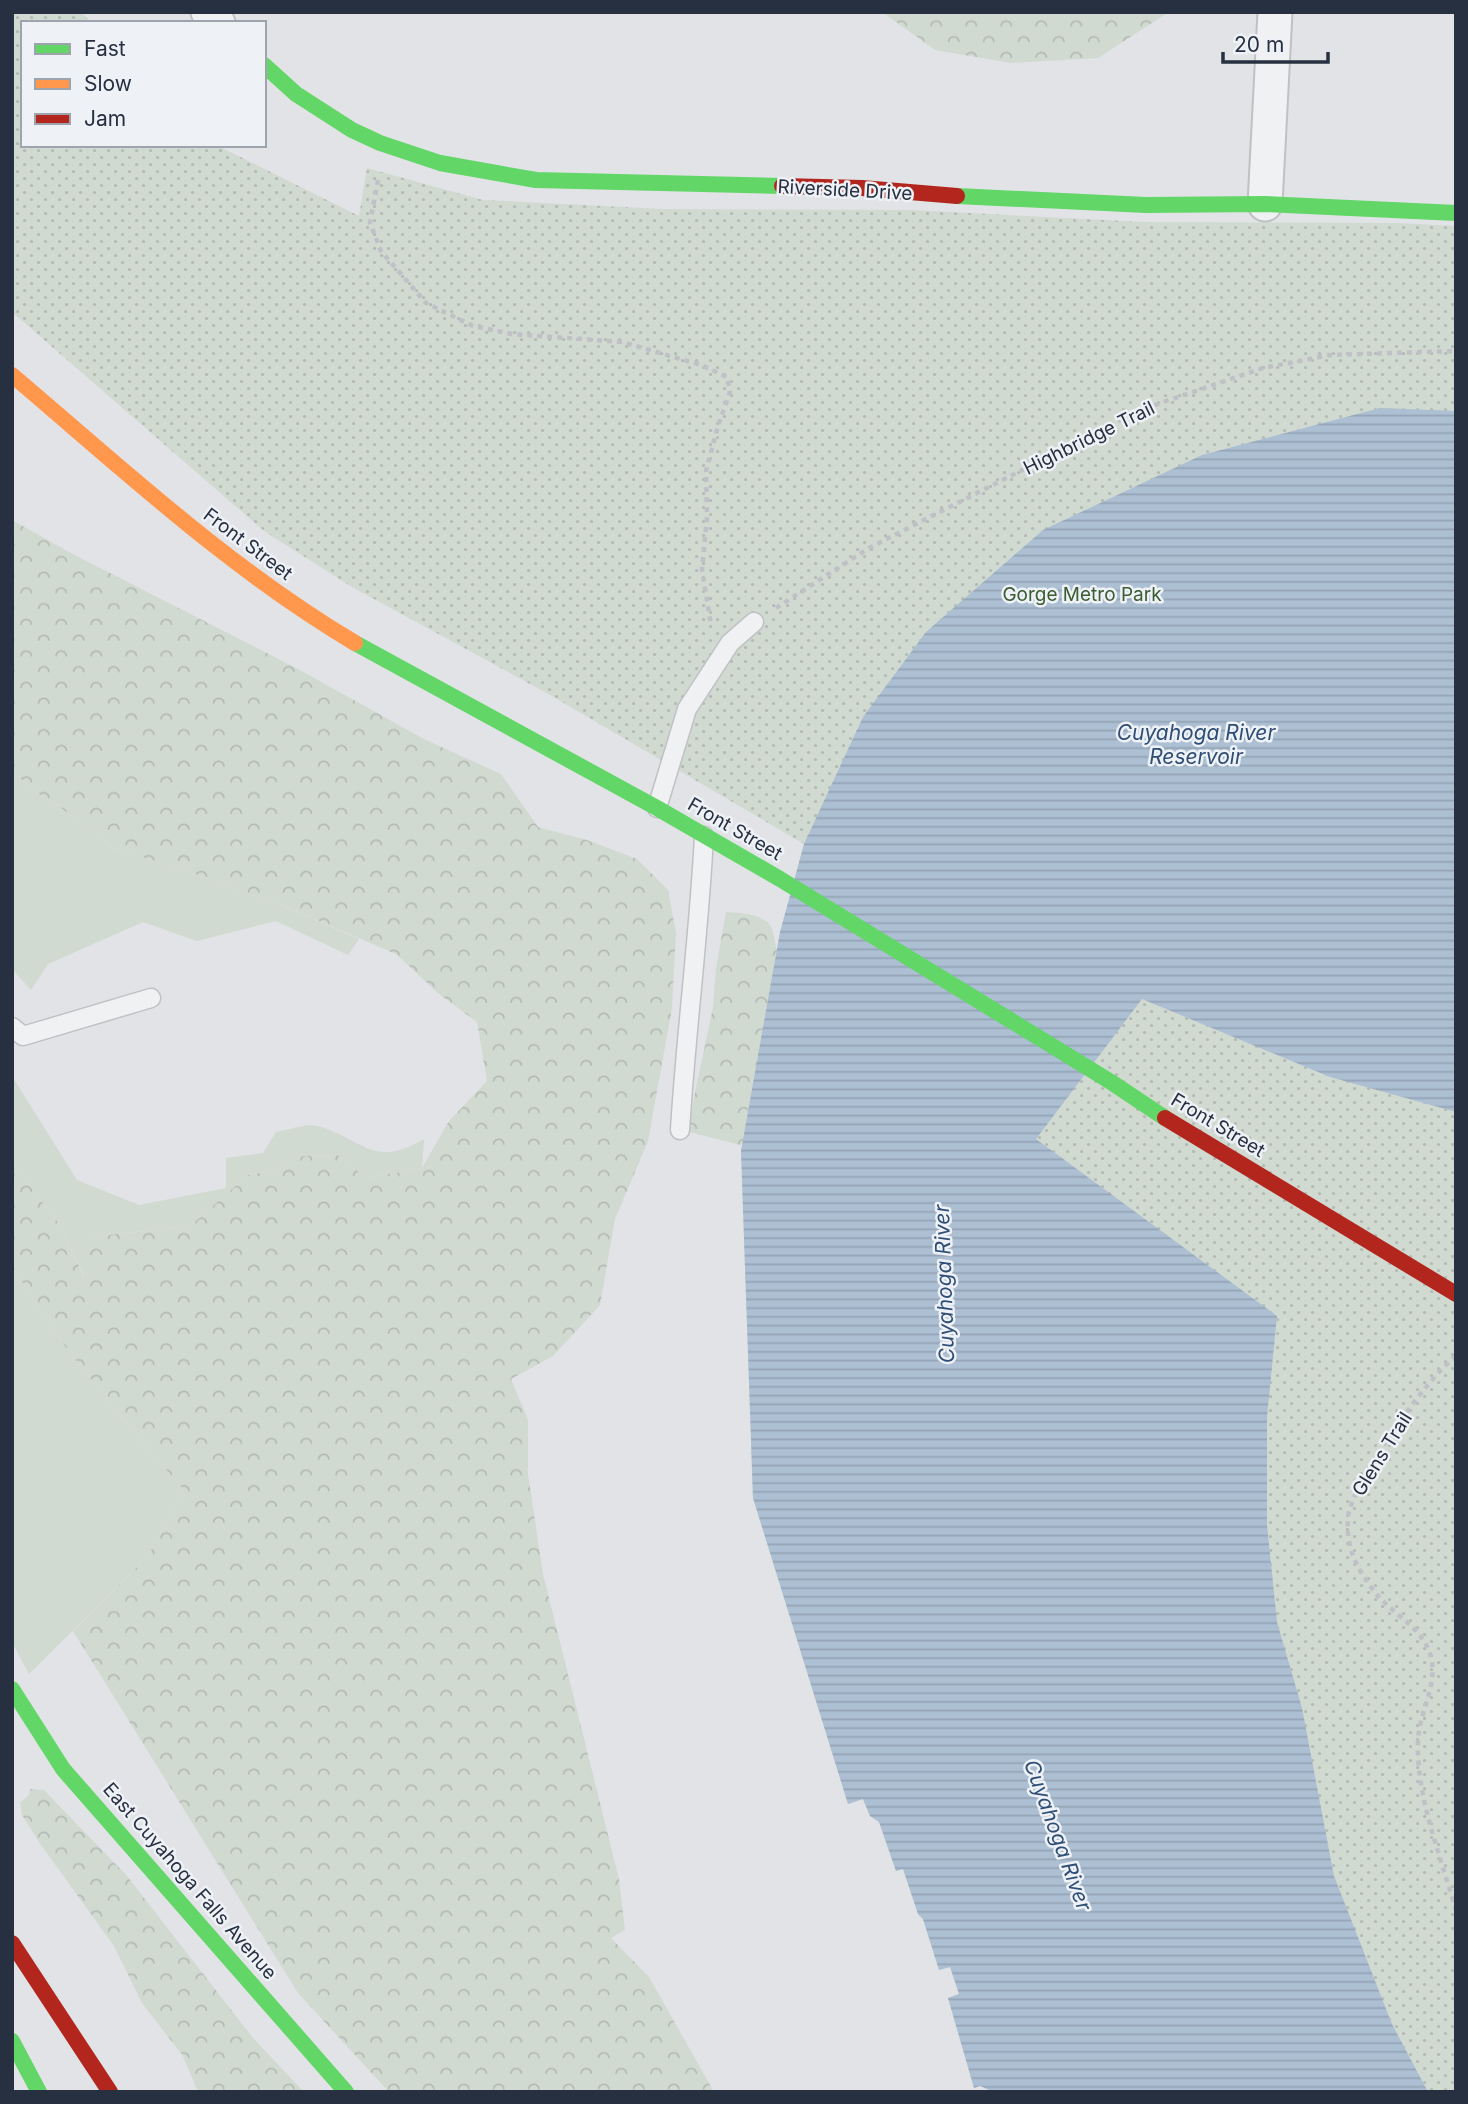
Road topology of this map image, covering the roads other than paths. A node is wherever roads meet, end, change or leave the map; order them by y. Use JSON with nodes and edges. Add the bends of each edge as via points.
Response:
{"nodes":[{"id":1,"x":1275,"y":12,"type":"edge"},
{"id":2,"x":266,"y":67,"type":"edge"},
{"id":3,"x":1265,"y":204,"type":"junction"},
{"id":4,"x":1456,"y":213,"type":"edge"},
{"id":5,"x":12,"y":375,"type":"edge"},
{"id":6,"x":754,"y":622,"type":"road end"},
{"id":7,"x":657,"y":808,"type":"junction"},
{"id":8,"x":704,"y":836,"type":"junction"},
{"id":9,"x":151,"y":998,"type":"dead end"},
{"id":10,"x":12,"y":1027,"type":"edge"},
{"id":11,"x":680,"y":1130,"type":"dead end"},
{"id":12,"x":1456,"y":1294,"type":"edge"},
{"id":13,"x":12,"y":1689,"type":"edge"},
{"id":14,"x":12,"y":1943,"type":"edge"},
{"id":15,"x":12,"y":2041,"type":"edge"},
{"id":16,"x":39,"y":2092,"type":"edge"},
{"id":17,"x":110,"y":2092,"type":"edge"},
{"id":18,"x":346,"y":2092,"type":"edge"}],
"edges":[{"from":1,"to":3,"type":"street"},
{"from":2,"to":3,"type":"main road","name":"Riverside Drive","via":[[345,126],[419,158],[490,174],[536,180],[862,188],[1146,205]]},
{"from":3,"to":4,"type":"main road","name":"Riverside Drive"},
{"from":5,"to":7,"type":"main road","name":"Front Street","via":[[237,565],[321,623]]},
{"from":6,"to":7,"type":"lane","via":[[730,643],[687,709]]},
{"from":7,"to":8,"type":"main road","name":"Front Street"},
{"from":8,"to":11,"type":"lane"},
{"from":8,"to":12,"type":"main road","name":"Front Street","via":[[780,878]]},
{"from":9,"to":10,"type":"lane","via":[[23,1036]]},
{"from":13,"to":18,"type":"main road","name":"East Cuyahoga Falls Avenue","via":[[63,1769]]},
{"from":14,"to":17,"type":"main road"},
{"from":15,"to":16,"type":"main road"}]}
